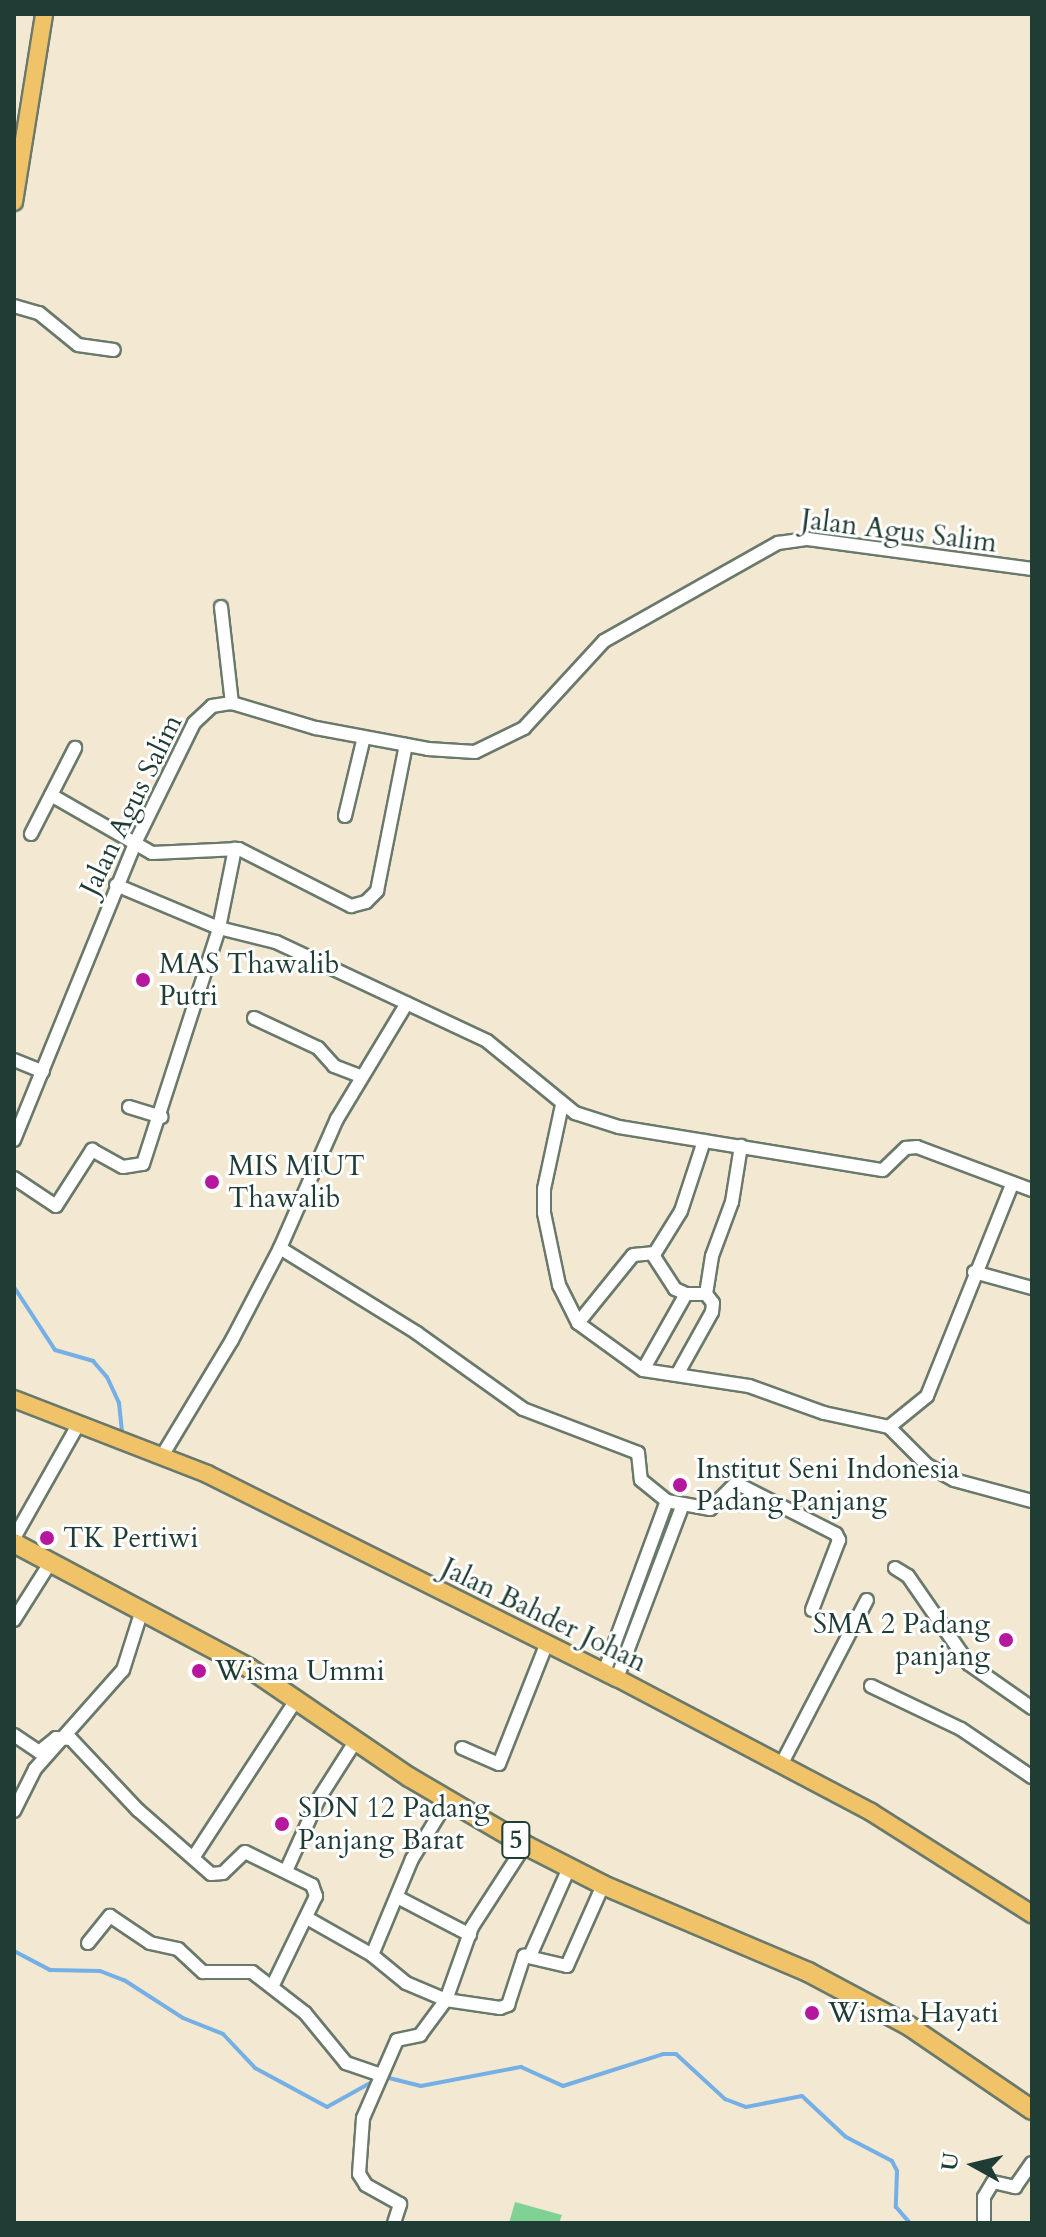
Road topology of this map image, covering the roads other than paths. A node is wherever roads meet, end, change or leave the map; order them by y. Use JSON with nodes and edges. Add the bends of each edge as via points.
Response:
{"nodes":[{"id":1,"x":44,"y":14,"type":"edge"},
{"id":2,"x":14,"y":202,"type":"edge"},
{"id":3,"x":14,"y":306,"type":"edge"},
{"id":4,"x":114,"y":350,"type":"dead end"},
{"id":5,"x":1032,"y":569,"type":"edge"},
{"id":6,"x":221,"y":607,"type":"dead end"},
{"id":7,"x":232,"y":703,"type":"junction"},
{"id":8,"x":364,"y":737,"type":"junction"},
{"id":9,"x":406,"y":745,"type":"junction"},
{"id":10,"x":75,"y":748,"type":"dead end"},
{"id":11,"x":51,"y":795,"type":"junction"},
{"id":12,"x":345,"y":816,"type":"dead end"},
{"id":13,"x":31,"y":834,"type":"dead end"},
{"id":14,"x":135,"y":843,"type":"junction"},
{"id":15,"x":235,"y":849,"type":"junction"},
{"id":16,"x":116,"y":885,"type":"junction"},
{"id":17,"x":219,"y":928,"type":"junction"},
{"id":18,"x":407,"y":1003,"type":"junction"},
{"id":19,"x":254,"y":1018,"type":"dead end"},
{"id":20,"x":14,"y":1060,"type":"edge"},
{"id":21,"x":43,"y":1072,"type":"junction"},
{"id":22,"x":362,"y":1077,"type":"junction"},
{"id":23,"x":562,"y":1105,"type":"junction"},
{"id":24,"x":129,"y":1107,"type":"dead end"},
{"id":25,"x":161,"y":1117,"type":"junction"},
{"id":26,"x":14,"y":1140,"type":"edge"},
{"id":27,"x":704,"y":1141,"type":"junction"},
{"id":28,"x":741,"y":1146,"type":"junction"},
{"id":29,"x":14,"y":1178,"type":"edge"},
{"id":30,"x":1012,"y":1185,"type":"junction"},
{"id":31,"x":1032,"y":1190,"type":"edge"},
{"id":32,"x":280,"y":1248,"type":"junction"},
{"id":33,"x":653,"y":1255,"type":"junction"},
{"id":34,"x":974,"y":1272,"type":"junction"},
{"id":35,"x":1032,"y":1288,"type":"edge"},
{"id":36,"x":686,"y":1294,"type":"junction"},
{"id":37,"x":706,"y":1294,"type":"junction"},
{"id":38,"x":578,"y":1323,"type":"junction"},
{"id":39,"x":643,"y":1370,"type":"junction"},
{"id":40,"x":677,"y":1375,"type":"junction"},
{"id":41,"x":14,"y":1399,"type":"edge"},
{"id":42,"x":79,"y":1423,"type":"junction"},
{"id":43,"x":889,"y":1427,"type":"junction"},
{"id":44,"x":162,"y":1456,"type":"junction"},
{"id":45,"x":667,"y":1501,"type":"junction"},
{"id":46,"x":1032,"y":1501,"type":"edge"},
{"id":47,"x":682,"y":1507,"type":"junction"},
{"id":48,"x":14,"y":1540,"type":"edge"},
{"id":49,"x":50,"y":1563,"type":"junction"},
{"id":50,"x":895,"y":1568,"type":"dead end"},
{"id":51,"x":867,"y":1600,"type":"dead end"},
{"id":52,"x":142,"y":1610,"type":"junction"},
{"id":53,"x":812,"y":1610,"type":"dead end"},
{"id":54,"x":14,"y":1620,"type":"edge"},
{"id":55,"x":546,"y":1645,"type":"junction"},
{"id":56,"x":610,"y":1675,"type":"junction"},
{"id":57,"x":871,"y":1686,"type":"dead end"},
{"id":58,"x":296,"y":1700,"type":"junction"},
{"id":59,"x":1032,"y":1708,"type":"edge"},
{"id":60,"x":14,"y":1735,"type":"edge"},
{"id":61,"x":65,"y":1737,"type":"junction"},
{"id":62,"x":355,"y":1742,"type":"junction"},
{"id":63,"x":462,"y":1748,"type":"dead end"},
{"id":64,"x":781,"y":1765,"type":"junction"},
{"id":65,"x":1032,"y":1777,"type":"edge"},
{"id":66,"x":448,"y":1800,"type":"junction"},
{"id":67,"x":14,"y":1811,"type":"edge"},
{"id":68,"x":525,"y":1845,"type":"junction"},
{"id":69,"x":193,"y":1858,"type":"junction"},
{"id":70,"x":569,"y":1868,"type":"junction"},
{"id":71,"x":286,"y":1871,"type":"junction"},
{"id":72,"x":603,"y":1885,"type":"junction"},
{"id":73,"x":399,"y":1898,"type":"junction"},
{"id":74,"x":1032,"y":1914,"type":"edge"},
{"id":75,"x":307,"y":1918,"type":"junction"},
{"id":76,"x":470,"y":1935,"type":"junction"},
{"id":77,"x":88,"y":1943,"type":"dead end"},
{"id":78,"x":372,"y":1955,"type":"junction"},
{"id":79,"x":530,"y":1956,"type":"junction"},
{"id":80,"x":272,"y":1987,"type":"junction"},
{"id":81,"x":446,"y":2000,"type":"junction"},
{"id":82,"x":381,"y":2075,"type":"junction"},
{"id":83,"x":1032,"y":2110,"type":"edge"},
{"id":84,"x":1032,"y":2163,"type":"edge"},
{"id":85,"x":394,"y":2223,"type":"edge"},
{"id":86,"x":984,"y":2223,"type":"edge"}],
"edges":[{"from":1,"to":2,"type":"main road"},
{"from":3,"to":4,"type":"street","via":[[39,313],[78,345]]},
{"from":5,"to":9,"type":"street","name":"Jalan Agus Salim","via":[[808,539],[778,543],[604,641],[509,739],[475,752]]},
{"from":6,"to":7,"type":"street"},
{"from":7,"to":8,"type":"street","name":"Jalan Agus Salim"},
{"from":7,"to":14,"type":"street","name":"Jalan Agus Salim","via":[[212,706],[194,723]]},
{"from":8,"to":9,"type":"street","name":"Jalan Agus Salim"},
{"from":8,"to":12,"type":"street"},
{"from":9,"to":15,"type":"street","via":[[379,882],[366,902],[343,904]]},
{"from":10,"to":11,"type":"street"},
{"from":11,"to":13,"type":"street"},
{"from":11,"to":14,"type":"street"},
{"from":14,"to":15,"type":"street","via":[[152,853]]},
{"from":14,"to":16,"type":"street","name":"Jalan Agus Salim"},
{"from":15,"to":17,"type":"street"},
{"from":16,"to":17,"type":"street"},
{"from":16,"to":21,"type":"street","name":"Jalan Agus Salim"},
{"from":17,"to":18,"type":"street","via":[[276,942]]},
{"from":17,"to":25,"type":"street"},
{"from":18,"to":22,"type":"street"},
{"from":18,"to":23,"type":"street","via":[[487,1041]]},
{"from":19,"to":22,"type":"street"},
{"from":20,"to":21,"type":"street"},
{"from":21,"to":26,"type":"street","name":"Jalan Agus Salim"},
{"from":22,"to":32,"type":"street","via":[[337,1119]]},
{"from":23,"to":27,"type":"street","via":[[619,1127]]},
{"from":23,"to":38,"type":"street","via":[[544,1213],[559,1285]]},
{"from":24,"to":25,"type":"street"},
{"from":25,"to":29,"type":"street","via":[[143,1164],[123,1167],[92,1150],[56,1206]]},
{"from":27,"to":28,"type":"street"},
{"from":27,"to":33,"type":"street","via":[[681,1211]]},
{"from":28,"to":30,"type":"street","via":[[883,1170],[906,1148],[917,1147]]},
{"from":28,"to":37,"type":"street","via":[[732,1202],[712,1256]]},
{"from":30,"to":31,"type":"street"},
{"from":30,"to":34,"type":"street"},
{"from":32,"to":44,"type":"street"},
{"from":32,"to":45,"type":"street","via":[[417,1333],[523,1409],[638,1453],[641,1480]]},
{"from":33,"to":36,"type":"street","via":[[675,1289]]},
{"from":33,"to":38,"type":"street","via":[[631,1257]]},
{"from":34,"to":35,"type":"street"},
{"from":34,"to":43,"type":"street","via":[[927,1396]]},
{"from":36,"to":37,"type":"street"},
{"from":36,"to":39,"type":"street"},
{"from":37,"to":40,"type":"street","via":[[712,1312]]},
{"from":38,"to":39,"type":"street"},
{"from":39,"to":40,"type":"street"},
{"from":40,"to":43,"type":"street","via":[[749,1386],[824,1413]]},
{"from":41,"to":42,"type":"main road","name":"Jalan Bahder Johan"},
{"from":42,"to":44,"type":"main road","name":"Jalan Bahder Johan"},
{"from":42,"to":48,"type":"street"},
{"from":43,"to":46,"type":"street","via":[[927,1465],[954,1480]]},
{"from":44,"to":55,"type":"main road","name":"Jalan Bahder Johan"},
{"from":45,"to":47,"type":"street"},
{"from":45,"to":56,"type":"street"},
{"from":47,"to":53,"type":"street","via":[[710,1509],[736,1483],[836,1534],[839,1540]]},
{"from":47,"to":56,"type":"street"},
{"from":48,"to":49,"type":"highway","number":"5"},
{"from":49,"to":52,"type":"highway","number":"5"},
{"from":49,"to":54,"type":"street"},
{"from":50,"to":59,"type":"street","via":[[908,1576],[969,1664]]},
{"from":51,"to":64,"type":"street"},
{"from":52,"to":58,"type":"highway","number":"5"},
{"from":52,"to":61,"type":"street","via":[[123,1670],[68,1727]]},
{"from":55,"to":56,"type":"main road","name":"Jalan Bahder Johan"},
{"from":55,"to":63,"type":"street","via":[[499,1764]]},
{"from":56,"to":64,"type":"main road","name":"Jalan Bahder Johan"},
{"from":57,"to":65,"type":"street","via":[[961,1729]]},
{"from":58,"to":62,"type":"highway","number":"5"},
{"from":58,"to":69,"type":"street"},
{"from":60,"to":61,"type":"street","via":[[39,1752]]},
{"from":61,"to":67,"type":"street","via":[[28,1778]]},
{"from":61,"to":69,"type":"street"},
{"from":62,"to":66,"type":"highway","number":"5"},
{"from":62,"to":71,"type":"street","via":[[318,1800]]},
{"from":64,"to":74,"type":"main road","name":"Jalan Bahder Johan","via":[[871,1812]]},
{"from":66,"to":68,"type":"highway","number":"5"},
{"from":66,"to":73,"type":"street","via":[[412,1859]]},
{"from":68,"to":70,"type":"highway","number":"5"},
{"from":68,"to":76,"type":"street"},
{"from":69,"to":71,"type":"street","via":[[216,1875],[241,1852]]},
{"from":70,"to":72,"type":"highway","number":"5"},
{"from":70,"to":79,"type":"street"},
{"from":71,"to":75,"type":"street","via":[[316,1892]]},
{"from":72,"to":79,"type":"street","via":[[567,1966]]},
{"from":72,"to":83,"type":"highway","number":"5","via":[[808,1972],[909,2026]]},
{"from":73,"to":76,"type":"street"},
{"from":73,"to":78,"type":"street"},
{"from":75,"to":78,"type":"street"},
{"from":75,"to":80,"type":"street"},
{"from":76,"to":81,"type":"street"},
{"from":77,"to":80,"type":"street","via":[[113,1916],[150,1943],[178,1949],[203,1972],[248,1971]]},
{"from":78,"to":81,"type":"street","via":[[401,1980]]},
{"from":79,"to":81,"type":"street","via":[[522,1958],[504,2008]]},
{"from":80,"to":82,"type":"street","via":[[305,2013],[346,2063]]},
{"from":81,"to":82,"type":"street","via":[[420,2035],[397,2040]]},
{"from":82,"to":85,"type":"street","via":[[361,2123],[359,2174],[366,2185],[400,2204]]},
{"from":84,"to":86,"type":"street","via":[[1017,2186],[993,2182],[984,2197]]}]}
